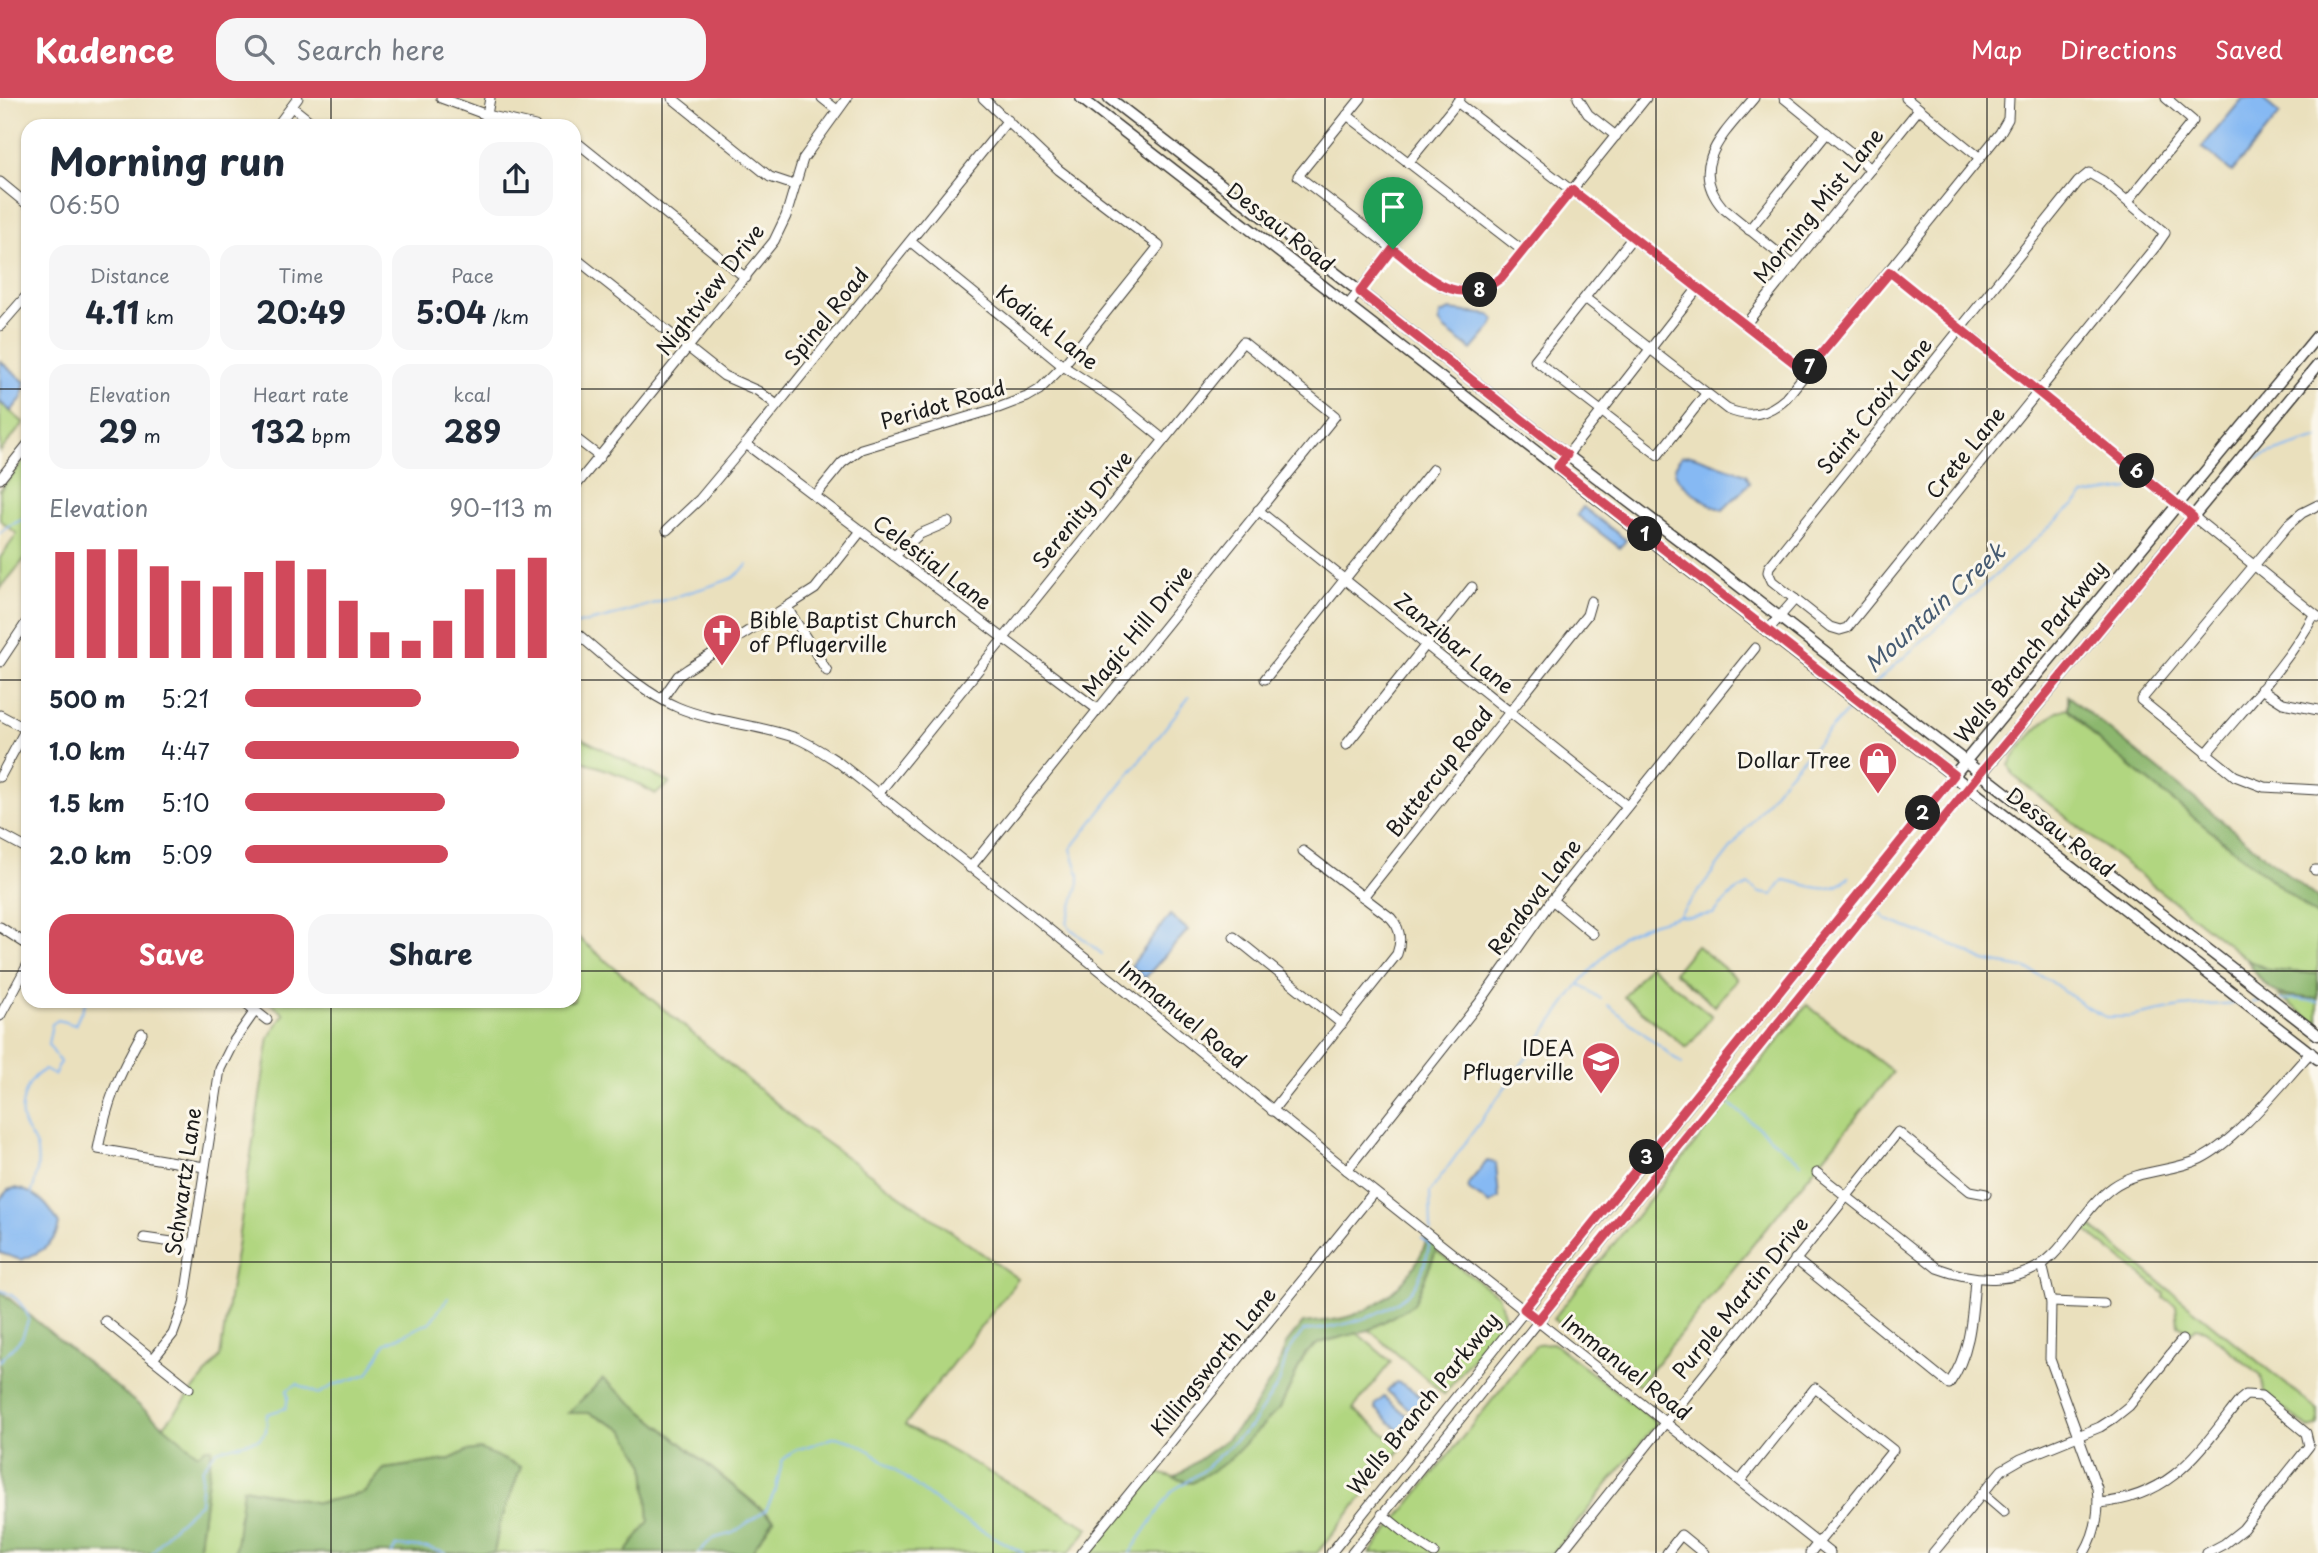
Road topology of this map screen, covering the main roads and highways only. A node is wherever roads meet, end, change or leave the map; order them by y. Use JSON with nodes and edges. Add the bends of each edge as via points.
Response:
{"nodes":[{"id":1,"x":1081,"y":98,"type":"edge"},
{"id":2,"x":1109,"y":98,"type":"edge"},
{"id":3,"x":2318,"y":335,"type":"edge"},
{"id":4,"x":2318,"y":365,"type":"edge"},
{"id":5,"x":2034,"y":679,"type":"junction"},
{"id":6,"x":2048,"y":692,"type":"junction"},
{"id":7,"x":1965,"y":762,"type":"junction"},
{"id":8,"x":1980,"y":774,"type":"junction"},
{"id":9,"x":1954,"y":775,"type":"junction"},
{"id":10,"x":1969,"y":787,"type":"junction"},
{"id":11,"x":2318,"y":1035,"type":"edge"},
{"id":12,"x":2316,"y":1051,"type":"edge"}],
"edges":[{"from":1,"to":9,"type":"main road","name":"Dessau Road"},
{"from":2,"to":7,"type":"main road","name":"Dessau Road"},
{"from":3,"to":5,"type":"main road","name":"Wells Branch Parkway"},
{"from":4,"to":6,"type":"main road","name":"Wells Branch Parkway"},
{"from":5,"to":6,"type":"main road"},
{"from":5,"to":7,"type":"main road","name":"Wells Branch Parkway"},
{"from":6,"to":8,"type":"main road","name":"Wells Branch Parkway"},
{"from":7,"to":8,"type":"main road","name":"Dessau Road"},
{"from":7,"to":9,"type":"main road","name":"Wells Branch Parkway"},
{"from":8,"to":10,"type":"main road","name":"Wells Branch Parkway"},
{"from":8,"to":11,"type":"main road","name":"Dessau Road"},
{"from":9,"to":10,"type":"main road","name":"Dessau Road"},
{"from":10,"to":12,"type":"main road","name":"Dessau Road","via":[[2268,1019]]}]}
